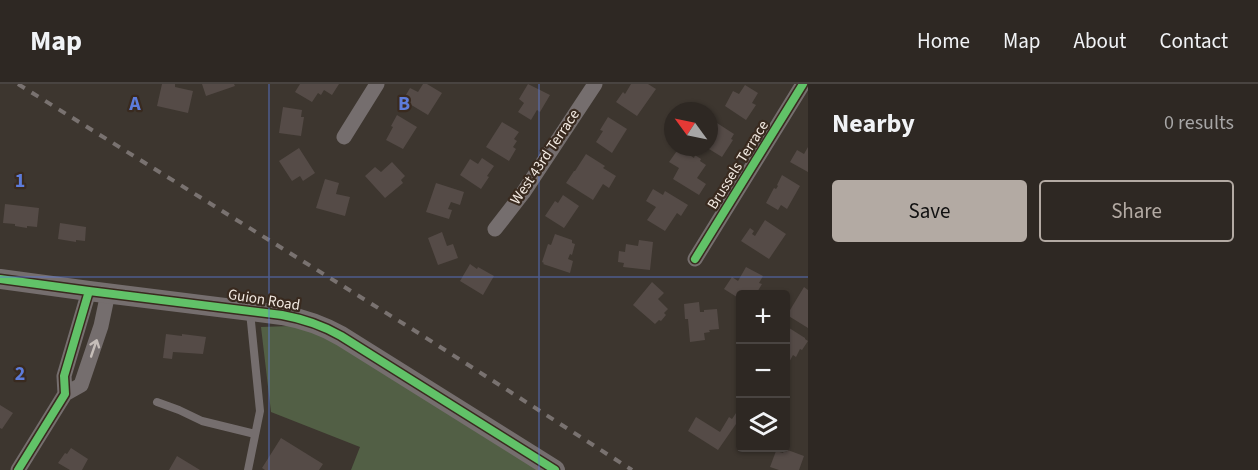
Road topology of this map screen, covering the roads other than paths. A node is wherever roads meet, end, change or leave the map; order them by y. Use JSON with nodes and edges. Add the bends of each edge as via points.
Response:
{"nodes":[{"id":1,"x":377,"y":84,"type":"edge"},
{"id":2,"x":595,"y":84,"type":"edge"},
{"id":3,"x":803,"y":84,"type":"edge"},
{"id":4,"x":344,"y":137,"type":"dead end"},
{"id":5,"x":495,"y":229,"type":"dead end"},
{"id":6,"x":695,"y":260,"type":"dead end"},
{"id":7,"x":0,"y":279,"type":"edge"},
{"id":8,"x":98,"y":292,"type":"junction"},
{"id":9,"x":250,"y":311,"type":"junction"},
{"id":10,"x":65,"y":394,"type":"junction"},
{"id":11,"x":157,"y":402,"type":"dead end"},
{"id":12,"x":255,"y":434,"type":"junction"},
{"id":13,"x":18,"y":470,"type":"edge"},
{"id":14,"x":248,"y":470,"type":"edge"},
{"id":15,"x":555,"y":470,"type":"edge"}],
"edges":[{"from":1,"to":4,"type":"street"},
{"from":2,"to":5,"type":"street","name":"West 43rd Terrace"},
{"from":3,"to":6,"type":"street","name":"Brussels Terrace"},
{"from":7,"to":8,"type":"street","name":"Guion Road"},
{"from":8,"to":9,"type":"street","name":"Guion Road"},
{"from":8,"to":10,"type":"street","via":[[64,376]]},
{"from":10,"to":8,"type":"street","one_way":true,"via":[[81,384],[101,326]]},
{"from":9,"to":12,"type":"lane","via":[[260,411]]},
{"from":9,"to":15,"type":"street","name":"Guion Road","via":[[295,317],[330,330]]},
{"from":10,"to":13,"type":"street"},
{"from":11,"to":12,"type":"lane","via":[[202,421]]},
{"from":12,"to":14,"type":"lane"}]}
